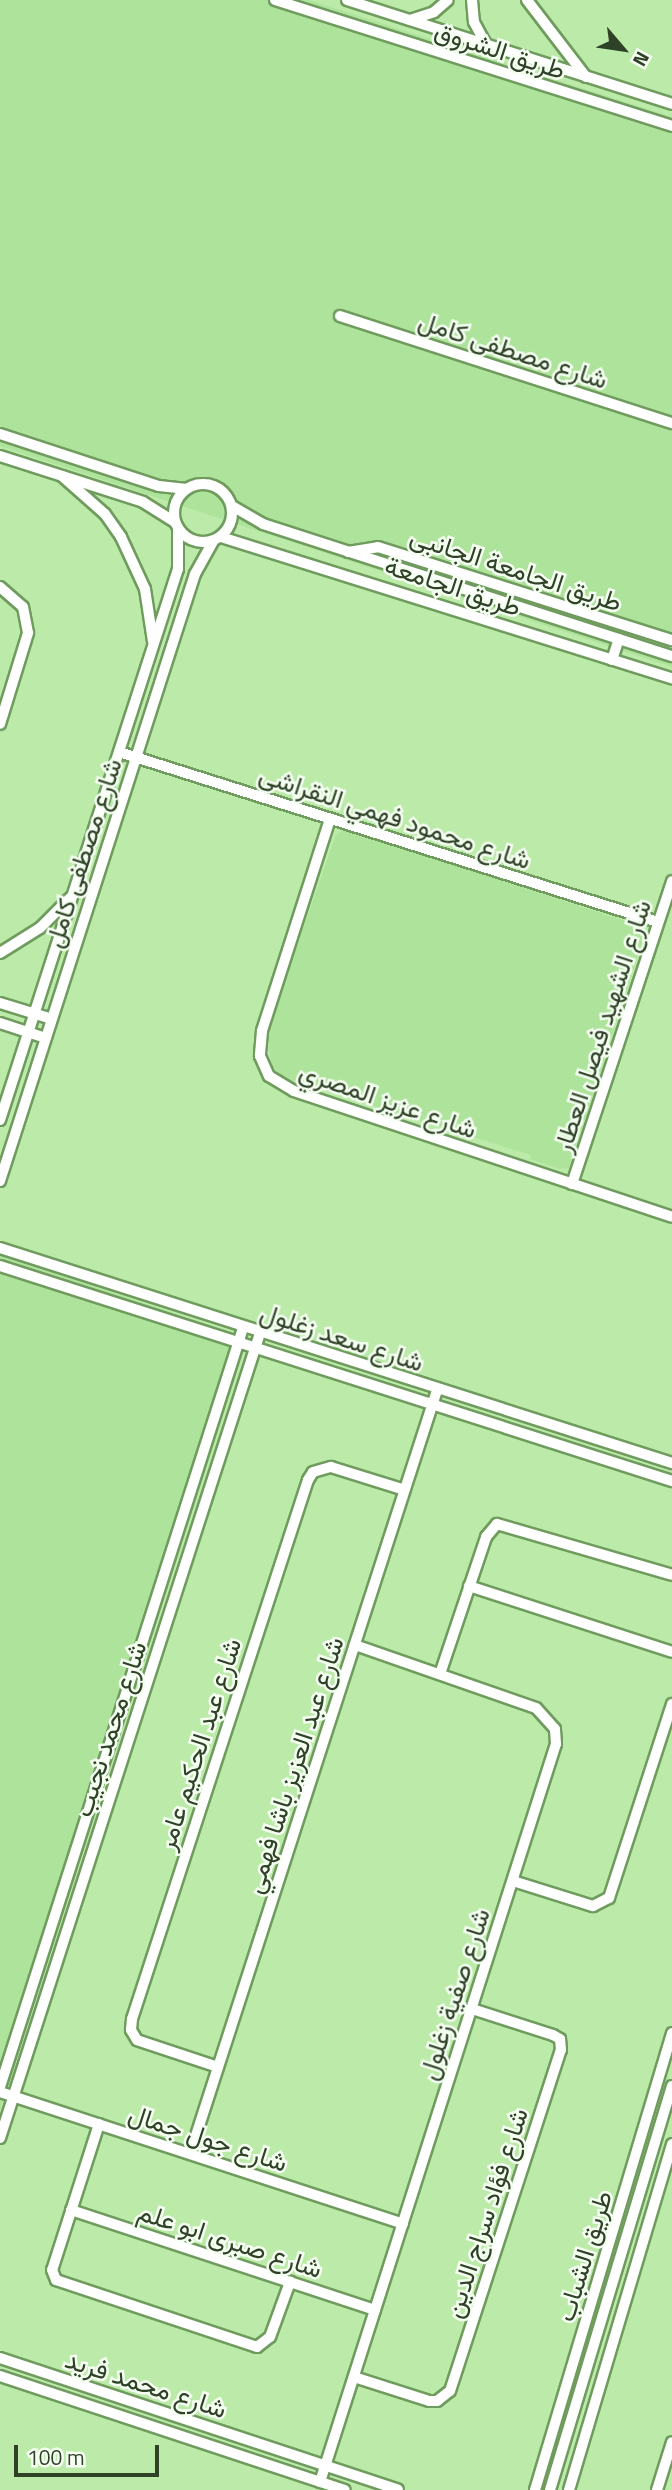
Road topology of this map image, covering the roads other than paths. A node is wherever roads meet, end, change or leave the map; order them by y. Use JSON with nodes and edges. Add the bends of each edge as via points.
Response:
{"nodes":[{"id":1,"x":275,"y":0,"type":"edge"},
{"id":2,"x":347,"y":0,"type":"edge"},
{"id":3,"x":448,"y":0,"type":"edge"},
{"id":4,"x":472,"y":0,"type":"edge"},
{"id":5,"x":527,"y":0,"type":"edge"},
{"id":6,"x":410,"y":20,"type":"junction"},
{"id":7,"x":486,"y":45,"type":"junction"},
{"id":8,"x":586,"y":78,"type":"junction"},
{"id":9,"x":672,"y":104,"type":"edge"},
{"id":10,"x":672,"y":127,"type":"edge"},
{"id":11,"x":341,"y":316,"type":"dead end"},
{"id":12,"x":672,"y":424,"type":"edge"},
{"id":13,"x":2,"y":433,"type":"edge"},
{"id":14,"x":0,"y":456,"type":"edge"},
{"id":15,"x":62,"y":476,"type":"junction"},
{"id":16,"x":187,"y":489,"type":"junction"},
{"id":17,"x":232,"y":506,"type":"junction"},
{"id":18,"x":176,"y":525,"type":"junction"},
{"id":19,"x":217,"y":539,"type":"junction"},
{"id":20,"x":348,"y":552,"type":"junction"},
{"id":21,"x":0,"y":587,"type":"edge"},
{"id":22,"x":619,"y":639,"type":"junction"},
{"id":23,"x":672,"y":640,"type":"edge"},
{"id":24,"x":153,"y":646,"type":"junction"},
{"id":25,"x":672,"y":656,"type":"edge"},
{"id":26,"x":612,"y":660,"type":"junction"},
{"id":27,"x":672,"y":678,"type":"edge"},
{"id":28,"x":0,"y":724,"type":"edge"},
{"id":29,"x":119,"y":752,"type":"junction"},
{"id":30,"x":136,"y":758,"type":"junction"},
{"id":31,"x":330,"y":819,"type":"junction"},
{"id":32,"x":672,"y":881,"type":"edge"},
{"id":33,"x":72,"y":895,"type":"junction"},
{"id":34,"x":658,"y":922,"type":"junction"},
{"id":35,"x":0,"y":953,"type":"edge"},
{"id":36,"x":0,"y":1003,"type":"edge"},
{"id":37,"x":34,"y":1014,"type":"junction"},
{"id":38,"x":52,"y":1020,"type":"junction"},
{"id":39,"x":0,"y":1023,"type":"edge"},
{"id":40,"x":29,"y":1032,"type":"junction"},
{"id":41,"x":46,"y":1038,"type":"junction"},
{"id":42,"x":1,"y":1115,"type":"edge"},
{"id":43,"x":0,"y":1181,"type":"edge"},
{"id":44,"x":572,"y":1184,"type":"junction"},
{"id":45,"x":672,"y":1217,"type":"edge"},
{"id":46,"x":0,"y":1248,"type":"edge"},
{"id":47,"x":0,"y":1266,"type":"edge"},
{"id":48,"x":243,"y":1328,"type":"junction"},
{"id":49,"x":260,"y":1333,"type":"junction"},
{"id":50,"x":238,"y":1343,"type":"junction"},
{"id":51,"x":254,"y":1349,"type":"junction"},
{"id":52,"x":437,"y":1390,"type":"junction"},
{"id":53,"x":432,"y":1405,"type":"junction"},
{"id":54,"x":672,"y":1464,"type":"edge"},
{"id":55,"x":672,"y":1481,"type":"edge"},
{"id":56,"x":405,"y":1490,"type":"junction"},
{"id":57,"x":166,"y":1572,"type":"junction"},
{"id":58,"x":672,"y":1575,"type":"edge"},
{"id":59,"x":181,"y":1577,"type":"junction"},
{"id":60,"x":469,"y":1586,"type":"junction"},
{"id":61,"x":355,"y":1645,"type":"junction"},
{"id":62,"x":672,"y":1652,"type":"edge"},
{"id":63,"x":440,"y":1674,"type":"junction"},
{"id":64,"x":672,"y":1704,"type":"edge"},
{"id":65,"x":513,"y":1881,"type":"junction"},
{"id":66,"x":472,"y":2009,"type":"junction"},
{"id":67,"x":672,"y":2033,"type":"edge"},
{"id":68,"x":218,"y":2067,"type":"junction"},
{"id":69,"x":672,"y":2086,"type":"edge"},
{"id":70,"x":0,"y":2090,"type":"edge"},
{"id":71,"x":13,"y":2096,"type":"junction"},
{"id":72,"x":99,"y":2124,"type":"junction"},
{"id":73,"x":0,"y":2138,"type":"edge"},
{"id":74,"x":672,"y":2144,"type":"edge"},
{"id":75,"x":190,"y":2154,"type":"junction"},
{"id":76,"x":71,"y":2210,"type":"junction"},
{"id":77,"x":403,"y":2224,"type":"junction"},
{"id":78,"x":289,"y":2282,"type":"junction"},
{"id":79,"x":375,"y":2310,"type":"junction"},
{"id":80,"x":0,"y":2358,"type":"edge"},
{"id":81,"x":0,"y":2376,"type":"edge"},
{"id":82,"x":354,"y":2376,"type":"junction"},
{"id":83,"x":672,"y":2442,"type":"edge"},
{"id":84,"x":325,"y":2466,"type":"junction"},
{"id":85,"x":320,"y":2482,"type":"junction"},
{"id":86,"x":345,"y":2490,"type":"edge"},
{"id":87,"x":398,"y":2490,"type":"edge"},
{"id":88,"x":536,"y":2490,"type":"edge"},
{"id":89,"x":550,"y":2490,"type":"edge"},
{"id":90,"x":569,"y":2490,"type":"edge"},
{"id":91,"x":657,"y":2490,"type":"edge"}],
"edges":[{"from":1,"to":10,"type":"street","name":"طريق الشروق"},
{"from":2,"to":6,"type":"street","name":"طريق الشروق"},
{"from":3,"to":6,"type":"street","via":[[434,12]]},
{"from":4,"to":7,"type":"street","via":[[474,22]]},
{"from":5,"to":8,"type":"street"},
{"from":6,"to":7,"type":"street","name":"طريق الشروق"},
{"from":7,"to":8,"type":"street","name":"طريق الشروق"},
{"from":8,"to":9,"type":"street","name":"طريق الشروق"},
{"from":11,"to":12,"type":"street","name":"شارع مصطفى كامل"},
{"from":13,"to":16,"type":"street","via":[[159,486]]},
{"from":14,"to":15,"type":"street"},
{"from":15,"to":18,"type":"street","via":[[143,502]]},
{"from":15,"to":24,"type":"street","via":[[105,514],[126,546],[145,589]]},
{"from":16,"to":17,"type":"street","via":[[213,486]]},
{"from":16,"to":18,"type":"street","via":[[175,503]]},
{"from":17,"to":19,"type":"street","via":[[232,520]]},
{"from":17,"to":20,"type":"street","name":"طريق الجامعة","via":[[262,524]]},
{"from":18,"to":19,"type":"street","via":[[189,540]]},
{"from":18,"to":24,"type":"street","name":"شارع مصطفى كامل","via":[[178,569]]},
{"from":19,"to":26,"type":"street","name":"طريق الجامعة"},
{"from":19,"to":30,"type":"street","name":"شارع مصطفى كامل","via":[[199,562]]},
{"from":20,"to":22,"type":"street","name":"طريق الجامعة"},
{"from":20,"to":23,"type":"street","name":"طريق الجامعة الجانبى","via":[[378,547]]},
{"from":21,"to":28,"type":"street","via":[[23,607],[28,633]]},
{"from":22,"to":25,"type":"street","name":"طريق الجامعة"},
{"from":22,"to":26,"type":"street"},
{"from":24,"to":29,"type":"street","name":"شارع مصطفى كامل"},
{"from":26,"to":27,"type":"street","name":"طريق الجامعة"},
{"from":29,"to":30,"type":"street","name":"شارع محمود فهمي النقراشى"},
{"from":29,"to":33,"type":"street","name":"شارع مصطفى كامل"},
{"from":30,"to":31,"type":"street","name":"شارع محمود فهمي النقراشى"},
{"from":30,"to":38,"type":"street","name":"شارع مصطفى كامل"},
{"from":31,"to":34,"type":"street","name":"شارع محمود فهمي النقراشى"},
{"from":31,"to":44,"type":"street","name":"شارع عزيز المصري","via":[[262,1031],[260,1056],[269,1076],[294,1091]]},
{"from":32,"to":34,"type":"street","name":"شارع الشهيد فيصل العطار"},
{"from":33,"to":35,"type":"street","via":[[40,928]]},
{"from":33,"to":37,"type":"street","name":"شارع مصطفى كامل"},
{"from":34,"to":44,"type":"street","name":"شارع الشهيد فيصل العطار"},
{"from":36,"to":37,"type":"street"},
{"from":37,"to":38,"type":"street"},
{"from":37,"to":40,"type":"street","name":"شارع مصطفى كامل"},
{"from":38,"to":41,"type":"street","name":"شارع مصطفى كامل"},
{"from":39,"to":40,"type":"street"},
{"from":40,"to":41,"type":"street"},
{"from":40,"to":42,"type":"street","name":"شارع مصطفى كامل"},
{"from":41,"to":43,"type":"street","name":"شارع مصطفى كامل"},
{"from":44,"to":45,"type":"street","name":"شارع عزيز المصري"},
{"from":46,"to":48,"type":"street","name":"شارع سعد زغلول"},
{"from":47,"to":50,"type":"street","name":"شارع سعد زغلول"},
{"from":48,"to":49,"type":"street","name":"شارع سعد زغلول"},
{"from":48,"to":50,"type":"street","name":"شارع محمد نجيب"},
{"from":49,"to":51,"type":"street","name":"شارع محمد نجيب"},
{"from":49,"to":52,"type":"street","name":"شارع سعد زغلول"},
{"from":50,"to":51,"type":"street","name":"شارع سعد زغلول"},
{"from":50,"to":57,"type":"street","name":"شارع محمد نجيب"},
{"from":51,"to":53,"type":"street","name":"شارع سعد زغلول"},
{"from":51,"to":59,"type":"street","name":"شارع محمد نجيب"},
{"from":52,"to":53,"type":"street","name":"شارع عبد العزيز باشا فهمي"},
{"from":52,"to":54,"type":"street","name":"شارع سعد زغلول"},
{"from":53,"to":55,"type":"street","name":"شارع سعد زغلول"},
{"from":53,"to":56,"type":"street","name":"شارع عبد العزيز باشا فهمي"},
{"from":56,"to":61,"type":"street","name":"شارع عبد العزيز باشا فهمي"},
{"from":56,"to":68,"type":"street","name":"شارع عبد الحكيم عامر","via":[[331,1467],[313,1472],[308,1479],[141,1993],[131,2024],[137,2040]]},
{"from":57,"to":59,"type":"street"},
{"from":57,"to":70,"type":"street","name":"شارع محمد نجيب"},
{"from":58,"to":60,"type":"street","via":[[505,1524],[490,1529]]},
{"from":59,"to":71,"type":"street","name":"شارع محمد نجيب"},
{"from":60,"to":62,"type":"street"},
{"from":60,"to":63,"type":"street"},
{"from":61,"to":63,"type":"street","name":"شارع صفية زغلول"},
{"from":61,"to":68,"type":"street","name":"شارع عبد العزيز باشا فهمي"},
{"from":63,"to":65,"type":"street","name":"شارع صفية زغلول","via":[[536,1708],[555,1729],[556,1744]]},
{"from":64,"to":65,"type":"street","via":[[609,1898],[593,1906]]},
{"from":65,"to":66,"type":"street","name":"شارع صفية زغلول"},
{"from":66,"to":77,"type":"street","name":"شارع صفية زغلول"},
{"from":66,"to":82,"type":"street","name":"شارع فؤاد سراج الدين","via":[[552,2035],[560,2039],[561,2050],[450,2391],[429,2401]]},
{"from":67,"to":88,"type":"street","name":"طريق الشباب"},
{"from":68,"to":75,"type":"street","name":"شارع عبد العزيز باشا فهمي"},
{"from":69,"to":89,"type":"street","name":"طريق الشباب"},
{"from":70,"to":71,"type":"street","name":"شارع جول جمال"},
{"from":71,"to":72,"type":"street","name":"شارع جول جمال"},
{"from":71,"to":73,"type":"street","name":"شارع محمد نجيب"},
{"from":72,"to":75,"type":"street","name":"شارع جول جمال"},
{"from":72,"to":76,"type":"street"},
{"from":74,"to":90,"type":"street"},
{"from":75,"to":77,"type":"street","name":"شارع جول جمال"},
{"from":76,"to":78,"type":"street","name":"شارع صبرى ابو علم"},
{"from":76,"to":78,"type":"street","via":[[52,2270],[56,2280],[72,2286],[257,2347],[267,2342]]},
{"from":77,"to":79,"type":"street","name":"شارع صفية زغلول"},
{"from":78,"to":79,"type":"street","name":"شارع صبرى ابو علم"},
{"from":79,"to":82,"type":"street","name":"شارع صفية زغلول"},
{"from":80,"to":84,"type":"street","name":"شارع محمد فريد"},
{"from":81,"to":85,"type":"street","name":"شارع محمد فريد"},
{"from":82,"to":84,"type":"street","name":"شارع صفية زغلول"},
{"from":83,"to":91,"type":"street"},
{"from":84,"to":85,"type":"street","name":"شارع صفية زغلول"},
{"from":84,"to":87,"type":"street","name":"شارع محمد فريد"},
{"from":85,"to":86,"type":"street","name":"شارع محمد فريد"}]}
